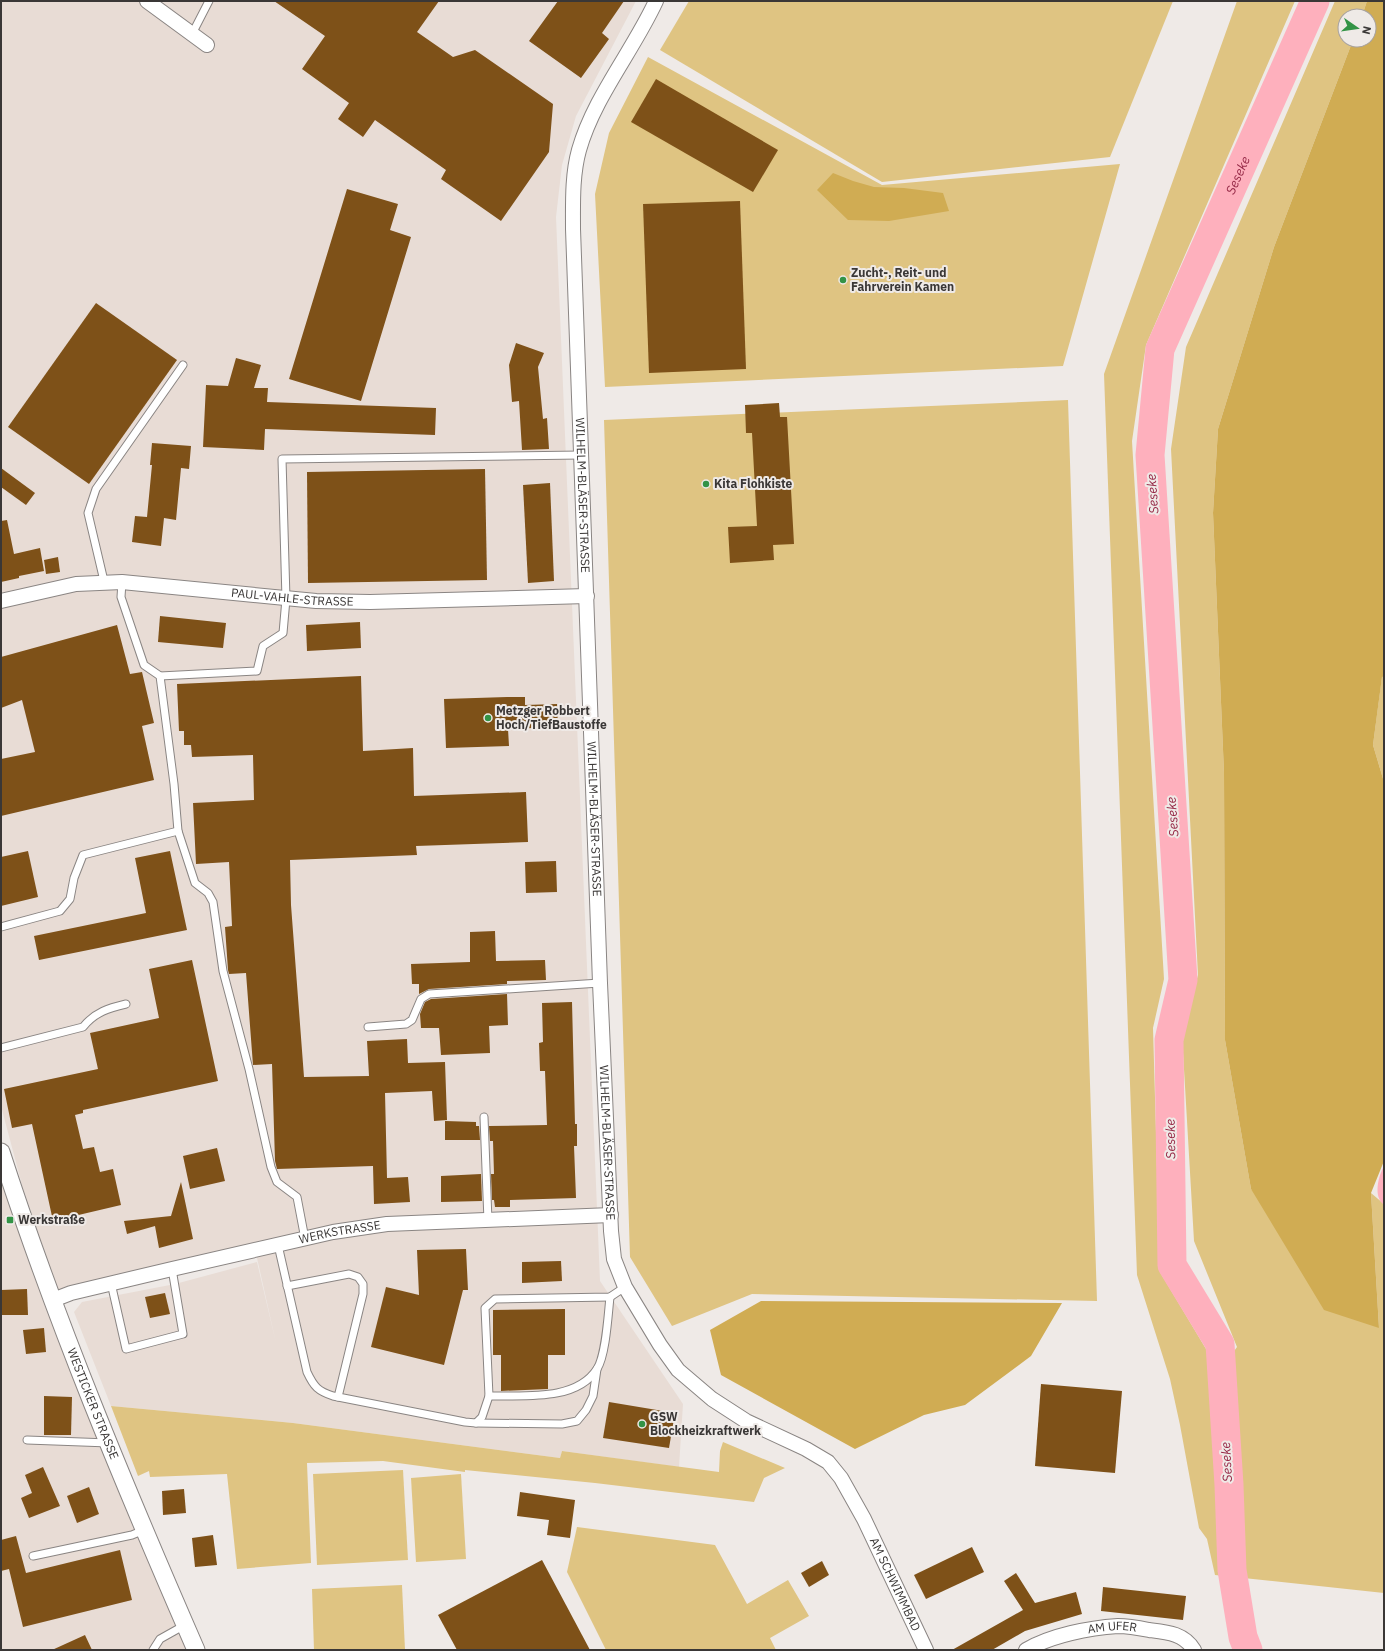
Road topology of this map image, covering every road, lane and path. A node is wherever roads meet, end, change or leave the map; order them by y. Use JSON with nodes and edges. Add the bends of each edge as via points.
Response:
{"nodes":[{"id":1,"x":147,"y":1,"type":"edge"},
{"id":2,"x":209,"y":1,"type":"edge"},
{"id":3,"x":656,"y":1,"type":"edge"},
{"id":4,"x":192,"y":34,"type":"junction"},
{"id":5,"x":207,"y":45,"type":"dead end"},
{"id":6,"x":182,"y":365,"type":"dead end"},
{"id":7,"x":581,"y":455,"type":"junction"},
{"id":8,"x":104,"y":582,"type":"junction"},
{"id":9,"x":122,"y":582,"type":"junction"},
{"id":10,"x":587,"y":596,"type":"junction"},
{"id":11,"x":286,"y":599,"type":"junction"},
{"id":12,"x":1,"y":601,"type":"edge"},
{"id":13,"x":160,"y":676,"type":"junction"},
{"id":14,"x":178,"y":831,"type":"junction"},
{"id":15,"x":1,"y":927,"type":"edge"},
{"id":16,"x":600,"y":983,"type":"junction"},
{"id":17,"x":126,"y":1004,"type":"dead end"},
{"id":18,"x":368,"y":1027,"type":"dead end"},
{"id":19,"x":1,"y":1048,"type":"edge"},
{"id":20,"x":484,"y":1117,"type":"dead end"},
{"id":21,"x":1,"y":1152,"type":"edge"},
{"id":22,"x":611,"y":1215,"type":"junction"},
{"id":23,"x":488,"y":1221,"type":"junction"},
{"id":24,"x":305,"y":1239,"type":"junction"},
{"id":25,"x":278,"y":1245,"type":"junction"},
{"id":26,"x":172,"y":1269,"type":"junction"},
{"id":27,"x":111,"y":1283,"type":"junction"},
{"id":28,"x":287,"y":1286,"type":"junction"},
{"id":29,"x":624,"y":1287,"type":"junction"},
{"id":30,"x":610,"y":1297,"type":"junction"},
{"id":31,"x":52,"y":1300,"type":"junction"},
{"id":32,"x":597,"y":1368,"type":"junction"},
{"id":33,"x":489,"y":1396,"type":"junction"},
{"id":34,"x":338,"y":1397,"type":"junction"},
{"id":35,"x":476,"y":1423,"type":"junction"},
{"id":36,"x":27,"y":1440,"type":"dead end"},
{"id":37,"x":109,"y":1443,"type":"junction"},
{"id":38,"x":864,"y":1519,"type":"joint"},
{"id":39,"x":145,"y":1530,"type":"junction"},
{"id":40,"x":33,"y":1556,"type":"dead end"},
{"id":41,"x":186,"y":1625,"type":"junction"},
{"id":42,"x":153,"y":1650,"type":"edge"},
{"id":43,"x":196,"y":1650,"type":"edge"},
{"id":44,"x":926,"y":1650,"type":"edge"},
{"id":45,"x":1026,"y":1650,"type":"edge"},
{"id":46,"x":1194,"y":1650,"type":"edge"}],
"edges":[{"from":1,"to":4,"type":"street"},
{"from":2,"to":4,"type":"lane"},
{"from":3,"to":7,"type":"street","name":"WILHELM-BLÄSER-STRASSE","via":[[591,119],[576,166],[573,229]]},
{"from":4,"to":5,"type":"street"},
{"from":6,"to":8,"type":"lane","via":[[96,489],[90,504],[88,513]]},
{"from":7,"to":10,"type":"street","name":"WILHELM-BLÄSER-STRASSE"},
{"from":7,"to":11,"type":"lane","via":[[282,459]]},
{"from":8,"to":9,"type":"street","name":"PAUL-VAHLE-STRASSE"},
{"from":8,"to":12,"type":"street","name":"PAUL-VAHLE-STRASSE","via":[[76,584]]},
{"from":9,"to":11,"type":"street","name":"PAUL-VAHLE-STRASSE"},
{"from":9,"to":13,"type":"lane","via":[[121,597],[144,665]]},
{"from":10,"to":11,"type":"street","name":"PAUL-VAHLE-STRASSE","via":[[370,602]]},
{"from":10,"to":16,"type":"street","name":"WILHELM-BLÄSER-STRASSE"},
{"from":11,"to":13,"type":"lane","via":[[283,633],[263,646],[257,671]]},
{"from":13,"to":14,"type":"lane"},
{"from":14,"to":15,"type":"lane","via":[[83,855],[74,878],[70,899],[60,911]]},
{"from":14,"to":24,"type":"lane","via":[[195,883],[208,893],[213,902],[223,971],[271,1167],[277,1182],[297,1197]]},
{"from":16,"to":18,"type":"lane","via":[[429,994],[420,999],[412,1020],[406,1024]]},
{"from":16,"to":22,"type":"street","name":"WILHELM-BLÄSER-STRASSE"},
{"from":17,"to":19,"type":"lane","via":[[103,1010],[89,1019],[83,1027]]},
{"from":20,"to":23,"type":"lane"},
{"from":21,"to":31,"type":"street","name":"WESTICKER STRASSE"},
{"from":22,"to":23,"type":"street","name":"WERKSTRASSE"},
{"from":22,"to":29,"type":"street","name":"WILHELM-BLÄSER-STRASSE","via":[[614,1259]]},
{"from":23,"to":24,"type":"street","name":"WERKSTRASSE","via":[[387,1224]]},
{"from":24,"to":25,"type":"street","name":"WERKSTRASSE"},
{"from":25,"to":26,"type":"street","name":"WERKSTRASSE"},
{"from":25,"to":28,"type":"lane"},
{"from":26,"to":27,"type":"street","name":"WERKSTRASSE"},
{"from":26,"to":27,"type":"lane","via":[[183,1334],[126,1349]]},
{"from":27,"to":31,"type":"street","name":"WERKSTRASSE"},
{"from":28,"to":34,"type":"lane","via":[[307,1372],[312,1383],[321,1392]]},
{"from":28,"to":34,"type":"lane","via":[[349,1274],[358,1277],[363,1284],[363,1294]]},
{"from":29,"to":30,"type":"lane"},
{"from":29,"to":38,"type":"street","name":"WILHELM-BLÄSER-STRASSE","via":[[678,1370],[712,1399],[746,1422],[806,1449],[828,1462],[841,1478]]},
{"from":30,"to":32,"type":"lane","via":[[604,1345]]},
{"from":30,"to":33,"type":"lane","via":[[495,1299],[485,1308]]},
{"from":31,"to":37,"type":"street","name":"WESTICKER STRASSE"},
{"from":32,"to":33,"type":"lane","via":[[588,1379],[564,1392]]},
{"from":32,"to":35,"type":"lane","via":[[592,1396],[586,1410],[577,1420],[562,1424]]},
{"from":33,"to":35,"type":"lane","via":[[482,1417]]},
{"from":34,"to":35,"type":"lane"},
{"from":36,"to":37,"type":"lane"},
{"from":37,"to":39,"type":"street","name":"WESTICKER STRASSE"},
{"from":38,"to":44,"type":"street","name":"AM SCHWIMMBAD"},
{"from":39,"to":40,"type":"lane"},
{"from":39,"to":41,"type":"street","name":"WESTICKER STRASSE"},
{"from":41,"to":42,"type":"lane","via":[[160,1639]]},
{"from":41,"to":43,"type":"street","name":"WESTICKER STRASSE"},
{"from":45,"to":46,"type":"street","name":"AM UFER","via":[[1048,1640],[1089,1629],[1120,1626],[1180,1635]]}]}
